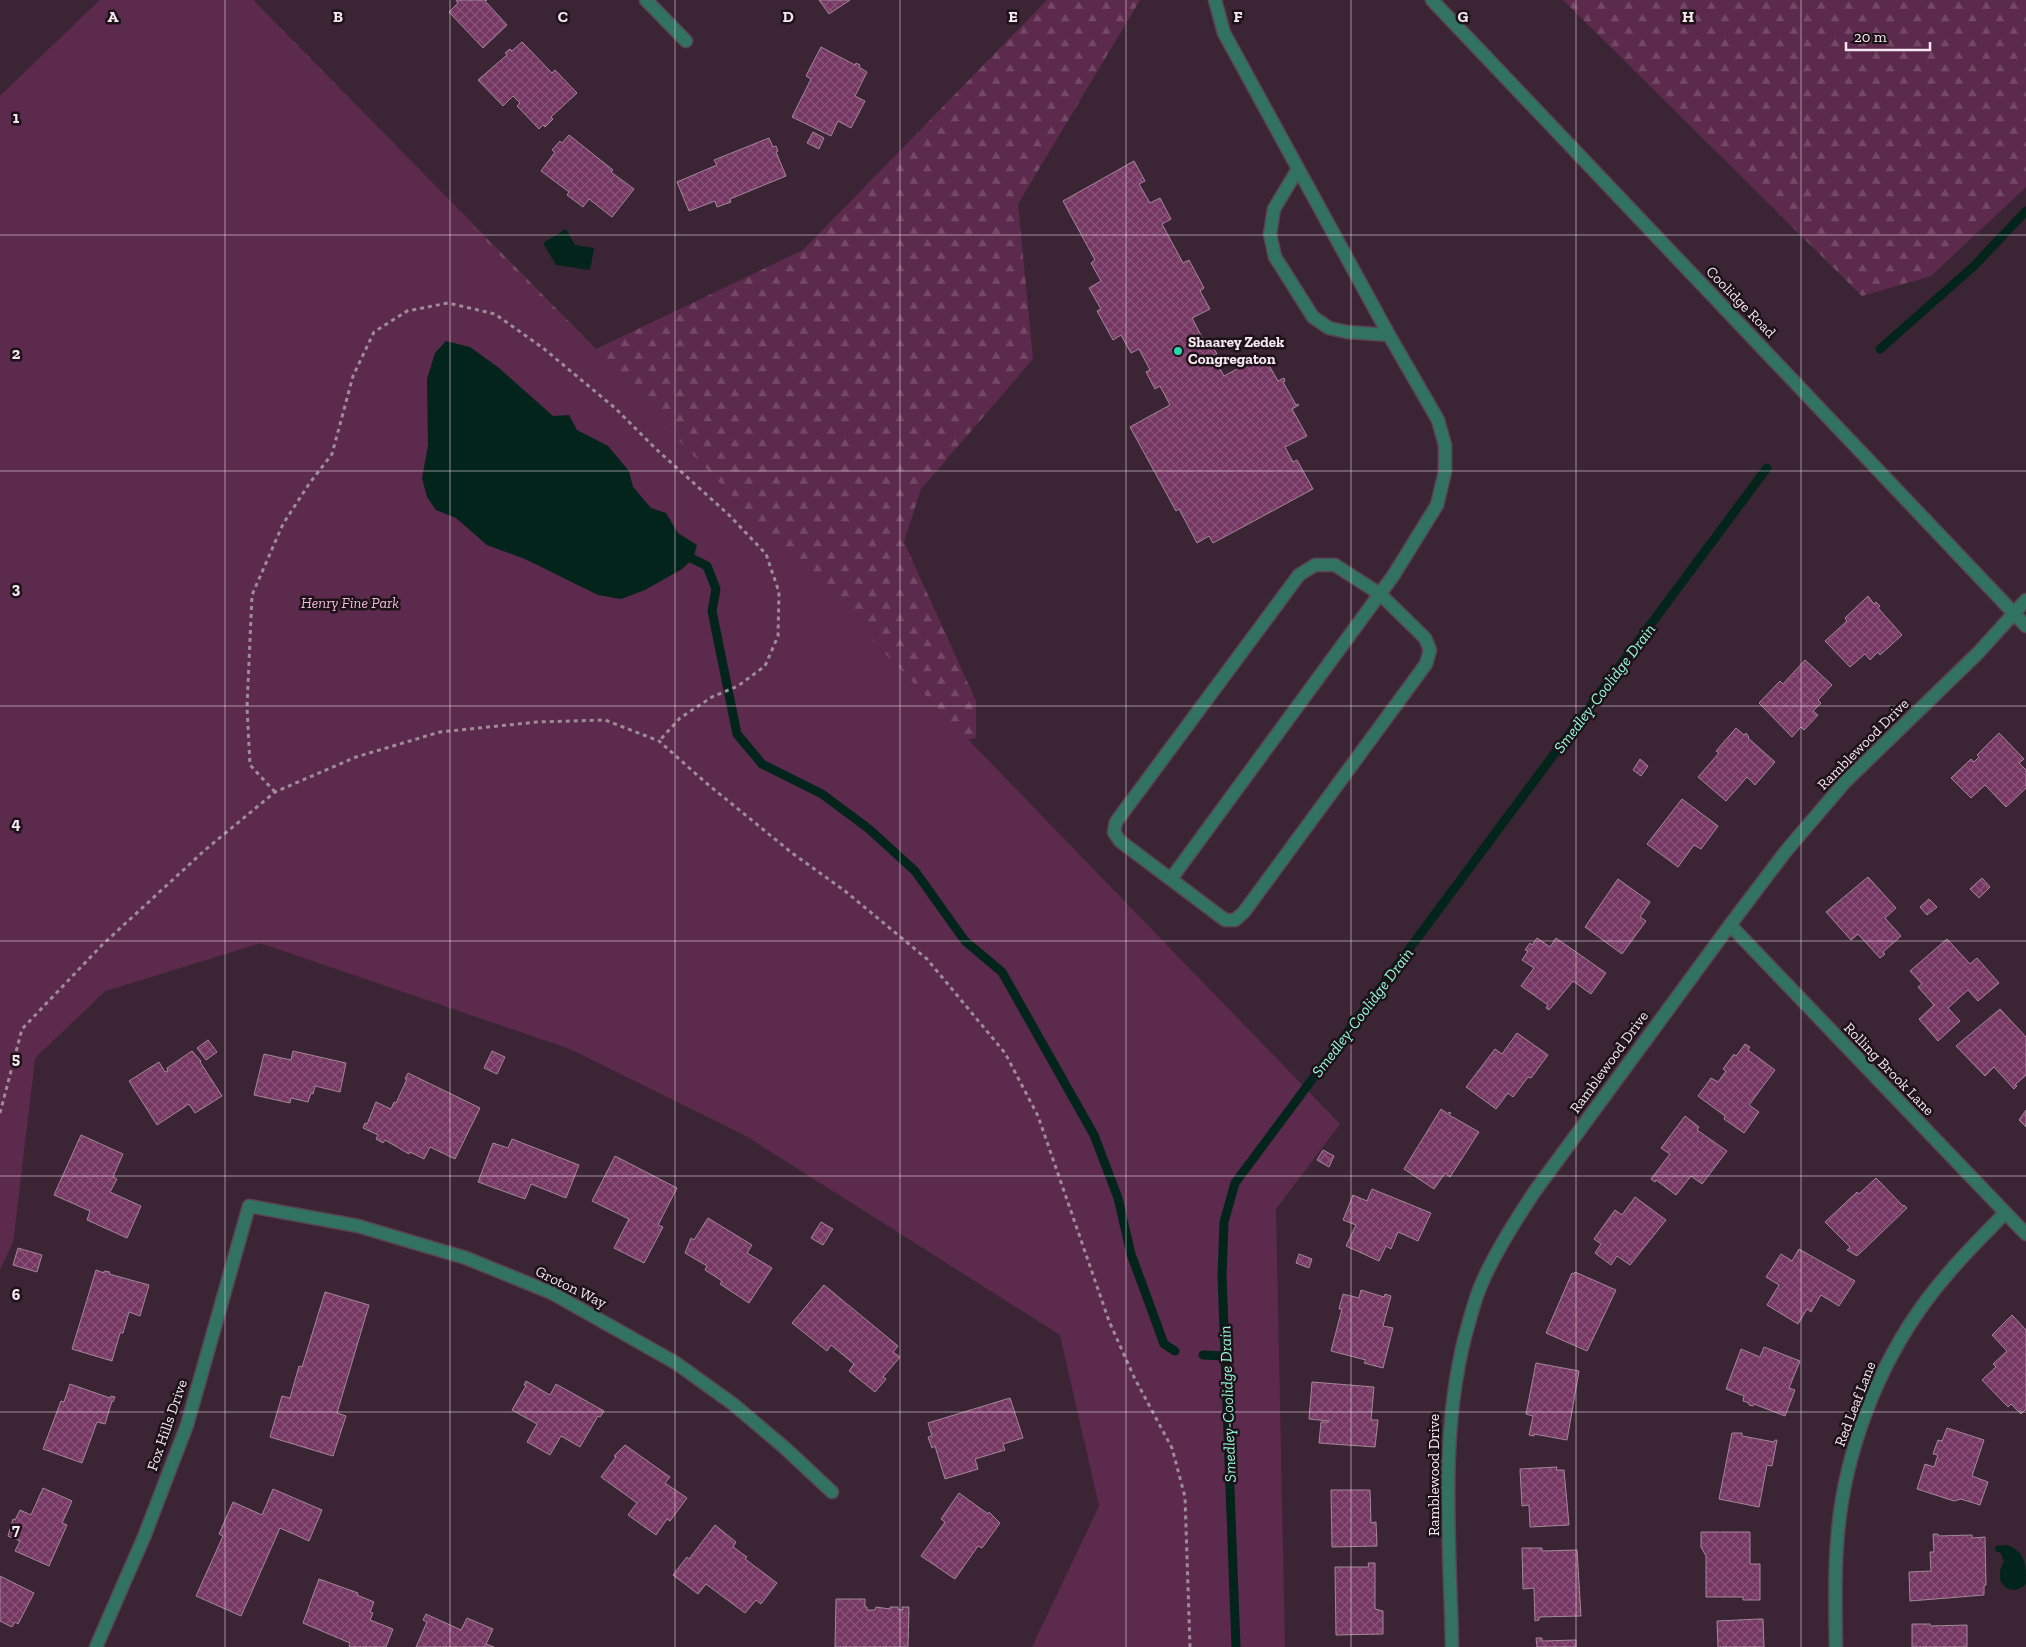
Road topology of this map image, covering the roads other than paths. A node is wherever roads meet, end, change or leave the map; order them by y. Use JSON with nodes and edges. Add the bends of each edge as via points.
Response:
{"nodes":[{"id":1,"x":646,"y":0,"type":"edge"},
{"id":2,"x":1215,"y":0,"type":"edge"},
{"id":3,"x":1432,"y":0,"type":"edge"},
{"id":4,"x":686,"y":41,"type":"dead end"},
{"id":5,"x":1298,"y":169,"type":"junction"},
{"id":6,"x":1389,"y":335,"type":"junction"},
{"id":7,"x":1380,"y":594,"type":"junction"},
{"id":8,"x":2026,"y":600,"type":"edge"},
{"id":9,"x":2013,"y":613,"type":"junction"},
{"id":10,"x":2026,"y":626,"type":"edge"},
{"id":11,"x":1171,"y":879,"type":"junction"},
{"id":12,"x":1730,"y":925,"type":"junction"},
{"id":13,"x":249,"y":1206,"type":"joint"},
{"id":14,"x":2005,"y":1213,"type":"junction"},
{"id":15,"x":2026,"y":1234,"type":"edge"},
{"id":16,"x":832,"y":1492,"type":"dead end"},
{"id":17,"x":97,"y":1647,"type":"edge"},
{"id":18,"x":1452,"y":1647,"type":"edge"},
{"id":19,"x":1836,"y":1647,"type":"edge"}],
"edges":[{"from":1,"to":4,"type":"street"},
{"from":2,"to":5,"type":"street","via":[[1224,33]]},
{"from":3,"to":9,"type":"street","name":"Coolidge Road"},
{"from":5,"to":6,"type":"street"},
{"from":5,"to":6,"type":"street","via":[[1274,209],[1270,234],[1276,257],[1313,317],[1329,328]]},
{"from":6,"to":7,"type":"street","via":[[1438,420],[1445,445],[1445,472],[1437,505]]},
{"from":7,"to":11,"type":"street"},
{"from":7,"to":11,"type":"street","via":[[1335,565],[1315,565],[1299,575],[1116,822],[1114,832],[1120,841]]},
{"from":7,"to":11,"type":"street","via":[[1425,638],[1430,650],[1426,664],[1235,920],[1225,920]]},
{"from":8,"to":9,"type":"street","name":"Ramblewood Drive"},
{"from":9,"to":10,"type":"street","name":"Coolidge Road"},
{"from":9,"to":12,"type":"street","name":"Ramblewood Drive","via":[[1978,653],[1845,782],[1786,851]]},
{"from":12,"to":14,"type":"street","name":"Rolling Brook Lane"},
{"from":12,"to":18,"type":"street","name":"Ramblewood Drive","via":[[1535,1191],[1484,1277],[1461,1350],[1451,1406],[1448,1456]]},
{"from":13,"to":16,"type":"street","name":"Groton Way","via":[[358,1226],[466,1258],[552,1293],[683,1368],[733,1404]]},
{"from":13,"to":17,"type":"street","name":"Fox Hills Drive","via":[[187,1425]]},
{"from":14,"to":15,"type":"street","name":"Rolling Brook Lane"},
{"from":14,"to":19,"type":"street","name":"Red Leaf Lane","via":[[1945,1277],[1915,1318],[1890,1357],[1868,1408],[1853,1450],[1837,1537]]}]}
